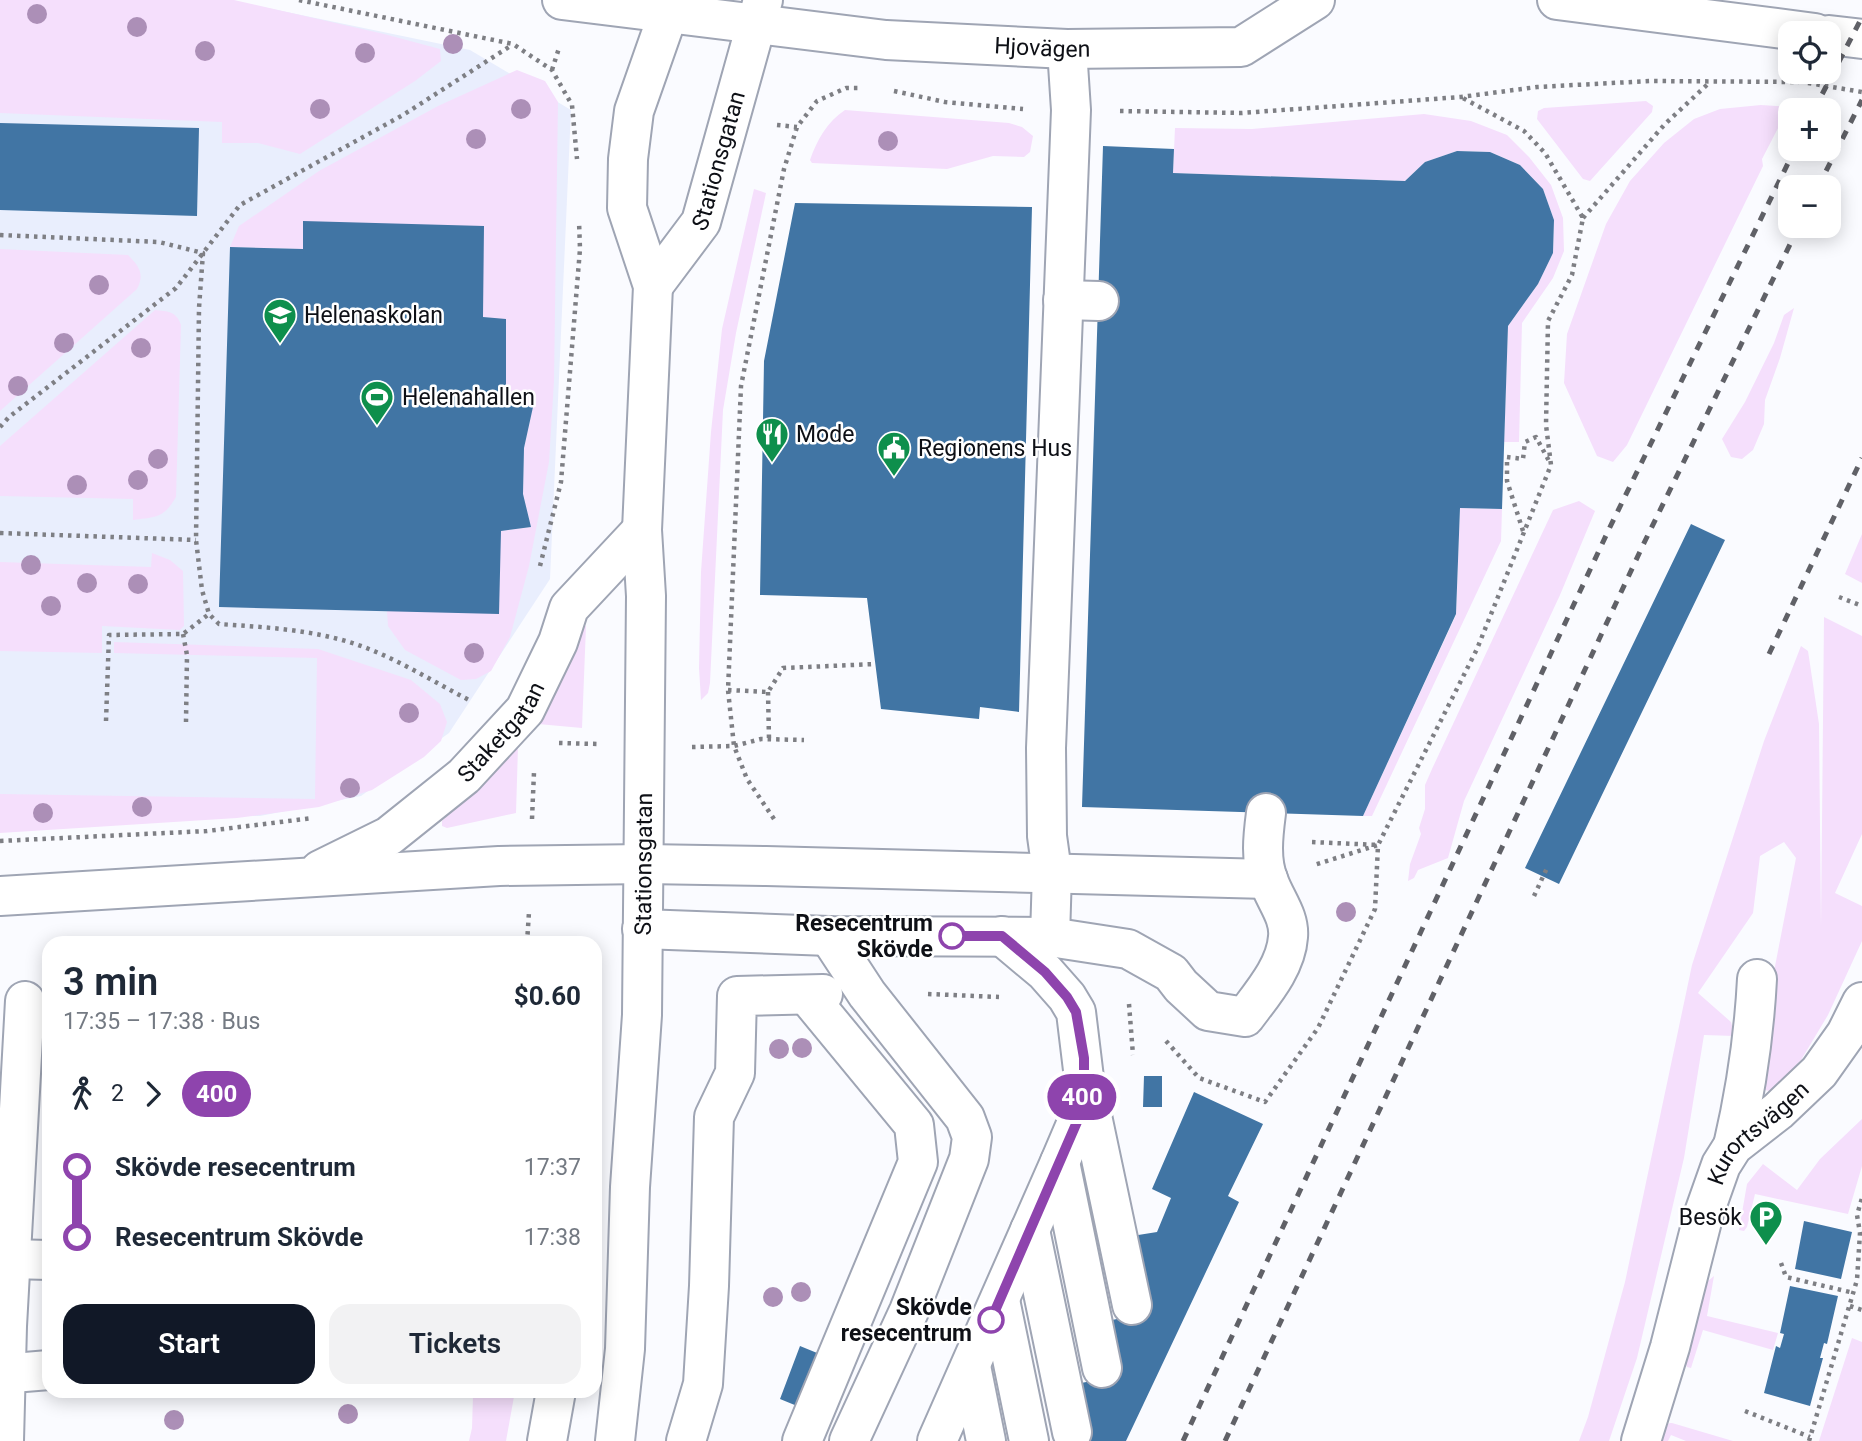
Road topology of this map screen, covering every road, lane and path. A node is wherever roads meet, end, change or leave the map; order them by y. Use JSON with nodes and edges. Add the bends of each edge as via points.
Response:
{"nodes":[{"id":1,"x":299,"y":0,"type":"edge"},
{"id":2,"x":562,"y":0,"type":"edge"},
{"id":3,"x":1315,"y":0,"type":"edge"},
{"id":4,"x":1557,"y":0,"type":"edge"},
{"id":5,"x":679,"y":4,"type":"edge"},
{"id":6,"x":760,"y":12,"type":"edge"},
{"id":7,"x":1778,"y":28,"type":"edge"},
{"id":8,"x":1841,"y":36,"type":"edge"},
{"id":9,"x":1862,"y":39,"type":"edge"},
{"id":10,"x":513,"y":44,"type":"junction"},
{"id":11,"x":1067,"y":49,"type":"junction"},
{"id":12,"x":1710,"y":82,"type":"junction"},
{"id":13,"x":870,"y":88,"type":"dead end"},
{"id":14,"x":882,"y":88,"type":"dead end"},
{"id":15,"x":1862,"y":92,"type":"edge"},
{"id":16,"x":1461,"y":97,"type":"junction"},
{"id":17,"x":572,"y":105,"type":"junction"},
{"id":18,"x":583,"y":106,"type":"dead end"},
{"id":19,"x":1028,"y":110,"type":"dead end"},
{"id":20,"x":1114,"y":110,"type":"dead end"},
{"id":21,"x":772,"y":125,"type":"dead end"},
{"id":22,"x":797,"y":127,"type":"junction"},
{"id":23,"x":577,"y":165,"type":"dead end"},
{"id":24,"x":578,"y":207,"type":"dead end"},
{"id":25,"x":1583,"y":218,"type":"junction"},
{"id":26,"x":0,"y":235,"type":"edge"},
{"id":27,"x":203,"y":253,"type":"junction"},
{"id":28,"x":653,"y":286,"type":"junction"},
{"id":29,"x":0,"y":427,"type":"edge"},
{"id":30,"x":1551,"y":465,"type":"junction"},
{"id":31,"x":642,"y":530,"type":"junction"},
{"id":32,"x":0,"y":533,"type":"edge"},
{"id":33,"x":1523,"y":533,"type":"junction"},
{"id":34,"x":196,"y":540,"type":"junction"},
{"id":35,"x":538,"y":574,"type":"dead end"},
{"id":36,"x":1839,"y":597,"type":"dead end"},
{"id":37,"x":1862,"y":606,"type":"edge"},
{"id":38,"x":209,"y":614,"type":"junction"},
{"id":39,"x":183,"y":634,"type":"junction"},
{"id":40,"x":875,"y":664,"type":"dead end"},
{"id":41,"x":727,"y":690,"type":"junction"},
{"id":42,"x":768,"y":692,"type":"junction"},
{"id":43,"x":473,"y":703,"type":"dead end"},
{"id":44,"x":106,"y":721,"type":"dead end"},
{"id":45,"x":186,"y":722,"type":"dead end"},
{"id":46,"x":769,"y":739,"type":"junction"},
{"id":47,"x":804,"y":740,"type":"dead end"},
{"id":48,"x":706,"y":747,"type":"dead end"},
{"id":49,"x":734,"y":747,"type":"junction"},
{"id":50,"x":1266,"y":813,"type":"dead end"},
{"id":51,"x":314,"y":818,"type":"dead end"},
{"id":52,"x":777,"y":823,"type":"dead end"},
{"id":53,"x":0,"y":841,"type":"edge"},
{"id":54,"x":1336,"y":843,"type":"dead end"},
{"id":55,"x":1378,"y":845,"type":"junction"},
{"id":56,"x":645,"y":864,"type":"junction"},
{"id":57,"x":1547,"y":868,"type":"dead end"},
{"id":58,"x":1052,"y":872,"type":"junction"},
{"id":59,"x":304,"y":878,"type":"junction"},
{"id":60,"x":1268,"y":879,"type":"junction"},
{"id":61,"x":0,"y":896,"type":"edge"},
{"id":62,"x":1534,"y":896,"type":"dead end"},
{"id":63,"x":528,"y":923,"type":"dead end"},
{"id":64,"x":642,"y":929,"type":"junction"},
{"id":65,"x":527,"y":936,"type":"edge"},
{"id":66,"x":829,"y":936,"type":"junction"},
{"id":67,"x":1002,"y":936,"type":"junction"},
{"id":68,"x":1050,"y":937,"type":"junction"},
{"id":69,"x":1757,"y":979,"type":"dead end"},
{"id":70,"x":922,"y":994,"type":"dead end"},
{"id":71,"x":1010,"y":997,"type":"dead end"},
{"id":72,"x":25,"y":1001,"type":"dead end"},
{"id":73,"x":1862,"y":1002,"type":"edge"},
{"id":74,"x":1084,"y":1078,"type":"junction"},
{"id":75,"x":1733,"y":1146,"type":"junction"},
{"id":76,"x":1060,"y":1162,"type":"junction"},
{"id":77,"x":1862,"y":1198,"type":"edge"},
{"id":78,"x":1030,"y":1230,"type":"junction"},
{"id":79,"x":10,"y":1259,"type":"junction"},
{"id":80,"x":42,"y":1260,"type":"edge"},
{"id":81,"x":1781,"y":1263,"type":"dead end"},
{"id":82,"x":1854,"y":1293,"type":"junction"},
{"id":83,"x":1000,"y":1300,"type":"junction"},
{"id":84,"x":1132,"y":1305,"type":"dead end"},
{"id":85,"x":1850,"y":1306,"type":"junction"},
{"id":86,"x":1862,"y":1310,"type":"edge"},
{"id":87,"x":971,"y":1366,"type":"junction"},
{"id":88,"x":1102,"y":1368,"type":"dead end"},
{"id":89,"x":42,"y":1371,"type":"edge"},
{"id":90,"x":2,"y":1374,"type":"edge"},
{"id":91,"x":555,"y":1398,"type":"edge"},
{"id":92,"x":1745,"y":1411,"type":"dead end"},
{"id":93,"x":1072,"y":1432,"type":"dead end"},
{"id":94,"x":941,"y":1438,"type":"edge"},
{"id":95,"x":1810,"y":1439,"type":"edge"},
{"id":96,"x":4,"y":1441,"type":"edge"},
{"id":97,"x":547,"y":1441,"type":"edge"},
{"id":98,"x":615,"y":1441,"type":"edge"},
{"id":99,"x":686,"y":1441,"type":"edge"},
{"id":100,"x":802,"y":1441,"type":"edge"},
{"id":101,"x":849,"y":1441,"type":"edge"},
{"id":102,"x":986,"y":1441,"type":"edge"},
{"id":103,"x":1029,"y":1441,"type":"edge"},
{"id":104,"x":1640,"y":1441,"type":"edge"}],
"edges":[{"from":1,"to":10,"type":"path"},
{"from":2,"to":5,"type":"street","name":"Hjovägen"},
{"from":3,"to":11,"type":"street","name":"Hjovägen","via":[[1241,47]]},
{"from":4,"to":7,"type":"street"},
{"from":5,"to":6,"type":"street","name":"Hjovägen"},
{"from":5,"to":28,"type":"street","name":"Stationsgatan","via":[[634,111],[628,159],[627,208]]},
{"from":6,"to":11,"type":"street","name":"Hjovägen","via":[[886,40]]},
{"from":6,"to":28,"type":"street","name":"Stationsgatan","via":[[701,222]]},
{"from":8,"to":9,"type":"street"},
{"from":10,"to":17,"type":"path","via":[[552,70]]},
{"from":10,"to":27,"type":"path","via":[[403,115],[240,205]]},
{"from":11,"to":58,"type":"street","via":[[1081,300],[1046,748]]},
{"from":12,"to":15,"type":"path","via":[[1800,82]]},
{"from":12,"to":16,"type":"path","via":[[1537,87]]},
{"from":12,"to":25,"type":"path","via":[[1665,124]]},
{"from":13,"to":22,"type":"path","via":[[846,88],[817,101]]},
{"from":14,"to":19,"type":"path","via":[[945,103]]},
{"from":16,"to":20,"type":"path","via":[[1242,113]]},
{"from":16,"to":25,"type":"path","via":[[1524,131],[1545,153]]},
{"from":17,"to":18,"type":"path"},
{"from":17,"to":23,"type":"path"},
{"from":21,"to":22,"type":"path"},
{"from":22,"to":41,"type":"path","via":[[784,169],[741,386]]},
{"from":24,"to":35,"type":"path","via":[[580,249],[561,482]]},
{"from":25,"to":30,"type":"path","via":[[1572,275],[1548,321],[1546,425]]},
{"from":26,"to":27,"type":"path","via":[[159,242]]},
{"from":27,"to":29,"type":"path","via":[[176,288]]},
{"from":27,"to":34,"type":"path"},
{"from":28,"to":31,"type":"street","name":"Stationsgatan"},
{"from":30,"to":33,"type":"path"},
{"from":30,"to":33,"type":"path","via":[[1535,437],[1525,442],[1523,459],[1506,457],[1507,481]]},
{"from":31,"to":56,"type":"street","name":"Stationsgatan"},
{"from":31,"to":59,"type":"street","name":"Staketgatan","via":[[569,608],[525,710],[464,776],[389,836]]},
{"from":32,"to":34,"type":"path"},
{"from":33,"to":55,"type":"path","via":[[1477,649]]},
{"from":34,"to":38,"type":"path"},
{"from":36,"to":37,"type":"path"},
{"from":38,"to":39,"type":"path"},
{"from":38,"to":43,"type":"path","via":[[219,624],[287,628],[344,640],[403,664]]},
{"from":39,"to":44,"type":"path","via":[[109,635]]},
{"from":39,"to":45,"type":"path"},
{"from":40,"to":42,"type":"path","via":[[783,668]]},
{"from":41,"to":42,"type":"path"},
{"from":41,"to":49,"type":"path"},
{"from":42,"to":46,"type":"path"},
{"from":46,"to":47,"type":"path"},
{"from":46,"to":49,"type":"path"},
{"from":48,"to":49,"type":"path"},
{"from":49,"to":52,"type":"path","via":[[747,779]]},
{"from":50,"to":60,"type":"street","via":[[1262,840]]},
{"from":51,"to":53,"type":"path","via":[[207,831]]},
{"from":54,"to":55,"type":"path"},
{"from":55,"to":60,"type":"path"},
{"from":56,"to":58,"type":"street","name":"Staketgatan"},
{"from":56,"to":59,"type":"street","name":"Staketgatan","via":[[499,866]]},
{"from":56,"to":64,"type":"street","name":"Stationsgatan"},
{"from":57,"to":62,"type":"path"},
{"from":58,"to":60,"type":"street","name":"Staketgatan"},
{"from":58,"to":68,"type":"street"},
{"from":59,"to":61,"type":"street","name":"Staketgatan"},
{"from":60,"to":68,"type":"street","via":[[1287,919],[1289,936],[1276,971],[1245,1017],[1208,1012],[1171,973],[1128,949]]},
{"from":63,"to":65,"type":"path"},
{"from":64,"to":66,"type":"street"},
{"from":64,"to":98,"type":"street","name":"Stationsgatan","via":[[625,1349]]},
{"from":66,"to":67,"type":"street"},
{"from":66,"to":101,"type":"street","via":[[867,995],[965,1118],[972,1137],[969,1160],[909,1311]]},
{"from":67,"to":68,"type":"street"},
{"from":67,"to":74,"type":"street","via":[[1045,972],[1076,1012]]},
{"from":69,"to":75,"type":"street","via":[[1754,1036]]},
{"from":70,"to":71,"type":"path"},
{"from":72,"to":79,"type":"street"},
{"from":73,"to":75,"type":"street","name":"Kurortsvägen","via":[[1819,1072]]},
{"from":74,"to":76,"type":"street","via":[[1080,1115]]},
{"from":74,"to":84,"type":"street"},
{"from":75,"to":104,"type":"street","name":"Kurortsvägen","via":[[1704,1213]]},
{"from":76,"to":78,"type":"street"},
{"from":76,"to":88,"type":"street"},
{"from":77,"to":82,"type":"path","via":[[1857,1215]]},
{"from":78,"to":83,"type":"street"},
{"from":78,"to":93,"type":"street"},
{"from":79,"to":80,"type":"street"},
{"from":79,"to":90,"type":"street"},
{"from":81,"to":82,"type":"path","via":[[1786,1277]]},
{"from":82,"to":85,"type":"path"},
{"from":83,"to":87,"type":"street"},
{"from":83,"to":103,"type":"street"},
{"from":85,"to":86,"type":"path"},
{"from":85,"to":95,"type":"path"},
{"from":87,"to":94,"type":"street"},
{"from":87,"to":102,"type":"street"},
{"from":89,"to":90,"type":"street"},
{"from":90,"to":96,"type":"street"},
{"from":91,"to":97,"type":"street"},
{"from":92,"to":95,"type":"path"},
{"from":99,"to":100,"type":"street","via":[[703,1384],[713,1117],[735,1073],[737,996],[815,995],[914,1125],[918,1162]]}]}
